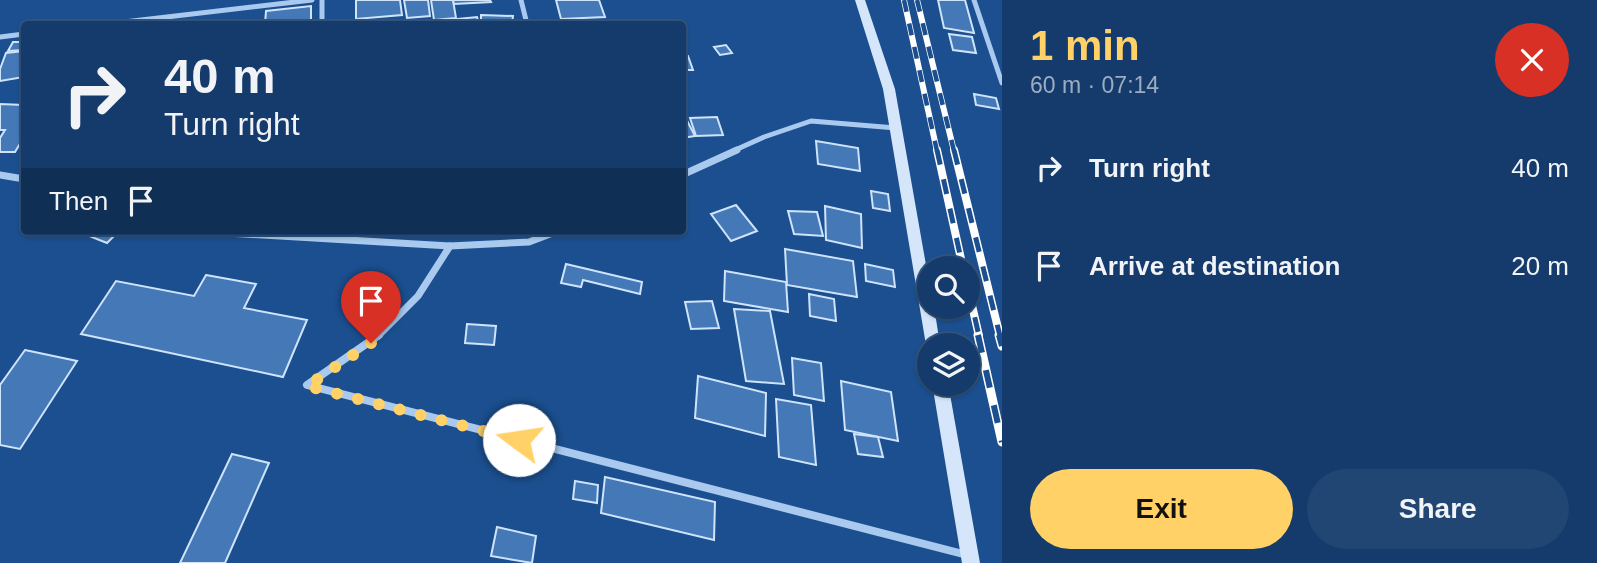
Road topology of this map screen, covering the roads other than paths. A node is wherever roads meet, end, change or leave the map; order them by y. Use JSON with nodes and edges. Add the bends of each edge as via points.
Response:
{"nodes":[{"id":1,"x":312,"y":0,"type":"edge"},
{"id":2,"x":322,"y":0,"type":"edge"},
{"id":3,"x":521,"y":0,"type":"edge"},
{"id":4,"x":860,"y":0,"type":"edge"},
{"id":5,"x":974,"y":0,"type":"edge"},
{"id":6,"x":133,"y":21,"type":"edge"},
{"id":7,"x":322,"y":21,"type":"edge"},
{"id":8,"x":526,"y":21,"type":"edge"},
{"id":9,"x":21,"y":34,"type":"edge"},
{"id":10,"x":0,"y":37,"type":"edge"},
{"id":11,"x":1001,"y":79,"type":"edge"},
{"id":12,"x":896,"y":128,"type":"junction"},
{"id":13,"x":686,"y":173,"type":"edge"},
{"id":14,"x":0,"y":175,"type":"edge"},
{"id":15,"x":21,"y":178,"type":"edge"},
{"id":16,"x":322,"y":235,"type":"edge"},
{"id":17,"x":547,"y":235,"type":"edge"},
{"id":18,"x":450,"y":246,"type":"junction"},
{"id":19,"x":931,"y":333,"type":"edge"},
{"id":20,"x":942,"y":396,"type":"edge"},
{"id":21,"x":970,"y":559,"type":"edge"}],
"edges":[{"from":1,"to":6,"type":"street"},
{"from":2,"to":7,"type":"street"},
{"from":3,"to":8,"type":"street"},
{"from":4,"to":12,"type":"main road","via":[[889,89]]},
{"from":5,"to":11,"type":"street"},
{"from":9,"to":10,"type":"street"},
{"from":12,"to":13,"type":"street","via":[[811,121]]},
{"from":12,"to":19,"type":"main road"},
{"from":14,"to":15,"type":"street"},
{"from":16,"to":18,"type":"street"},
{"from":17,"to":18,"type":"street","via":[[529,242]]},
{"from":18,"to":21,"type":"street","via":[[418,296],[371,343],[307,386]]},
{"from":20,"to":21,"type":"main road"}]}
